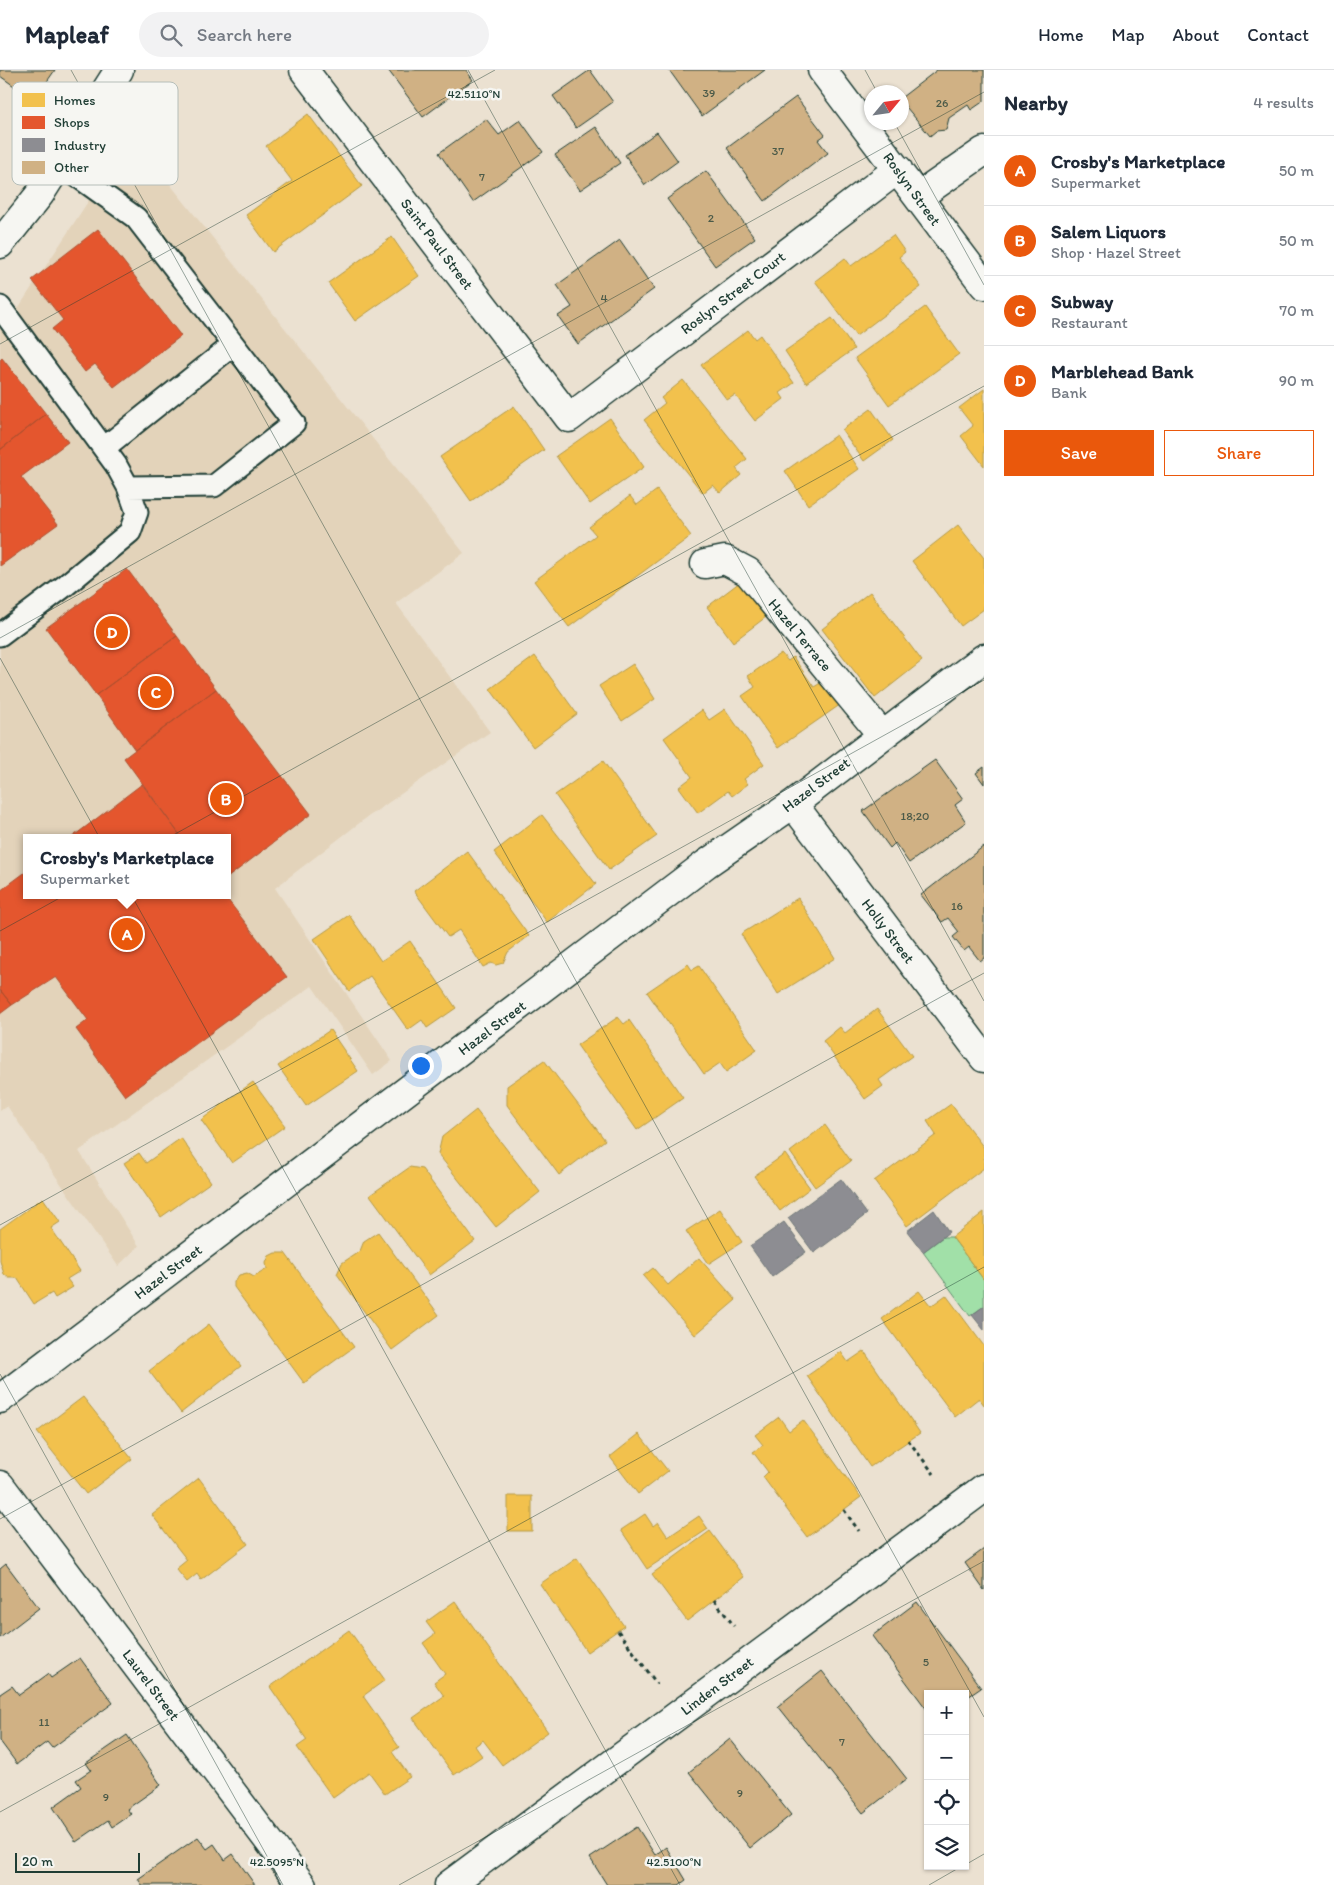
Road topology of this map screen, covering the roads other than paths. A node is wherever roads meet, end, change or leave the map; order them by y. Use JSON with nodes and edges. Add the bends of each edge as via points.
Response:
{"nodes":[{"id":1,"x":119,"y":70,"type":"edge"},
{"id":2,"x":304,"y":70,"type":"edge"},
{"id":3,"x":822,"y":70,"type":"edge"},
{"id":4,"x":111,"y":82,"type":"edge"},
{"id":5,"x":984,"y":151,"type":"edge"},
{"id":6,"x":898,"y":169,"type":"junction"},
{"id":7,"x":46,"y":185,"type":"edge"},
{"id":8,"x":90,"y":185,"type":"edge"},
{"id":9,"x":918,"y":197,"type":"junction"},
{"id":10,"x":0,"y":244,"type":"edge"},
{"id":11,"x":984,"y":285,"type":"edge"},
{"id":12,"x":0,"y":307,"type":"edge"},
{"id":13,"x":233,"y":345,"type":"junction"},
{"id":14,"x":569,"y":418,"type":"joint"},
{"id":15,"x":104,"y":448,"type":"junction"},
{"id":16,"x":128,"y":487,"type":"junction"},
{"id":17,"x":705,"y":564,"type":"dead end"},
{"id":18,"x":0,"y":635,"type":"edge"},
{"id":19,"x":984,"y":658,"type":"edge"},
{"id":20,"x":882,"y":735,"type":"junction"},
{"id":21,"x":793,"y":804,"type":"junction"},
{"id":22,"x":984,"y":1058,"type":"edge"},
{"id":23,"x":0,"y":1399,"type":"edge"},
{"id":24,"x":0,"y":1485,"type":"edge"},
{"id":25,"x":984,"y":1488,"type":"edge"},
{"id":26,"x":302,"y":1885,"type":"edge"},
{"id":27,"x":449,"y":1885,"type":"edge"}],
"edges":[{"from":1,"to":4,"type":"street"},
{"from":2,"to":14,"type":"street","name":"Saint Paul Street"},
{"from":3,"to":6,"type":"street","name":"Roslyn Street"},
{"from":5,"to":9,"type":"street"},
{"from":6,"to":9,"type":"street","name":"Roslyn Street"},
{"from":6,"to":14,"type":"street","name":"Roslyn Street Court"},
{"from":7,"to":10,"type":"street"},
{"from":8,"to":13,"type":"lane","via":[[136,218]]},
{"from":9,"to":11,"type":"street","name":"Roslyn Street"},
{"from":12,"to":15,"type":"lane"},
{"from":13,"to":15,"type":"lane"},
{"from":13,"to":16,"type":"lane","via":[[294,423],[214,486]]},
{"from":15,"to":16,"type":"lane"},
{"from":16,"to":18,"type":"lane","via":[[137,512],[130,532]]},
{"from":17,"to":20,"type":"street","name":"Hazel Terrace","via":[[725,560],[748,572]]},
{"from":19,"to":20,"type":"street","name":"Hazel Street"},
{"from":20,"to":21,"type":"street","name":"Hazel Street"},
{"from":21,"to":22,"type":"street","name":"Holly Street"},
{"from":21,"to":23,"type":"street","name":"Hazel Street","via":[[706,864]]},
{"from":24,"to":26,"type":"street","name":"Laurel Street"},
{"from":25,"to":27,"type":"street","name":"Linden Street"}]}
